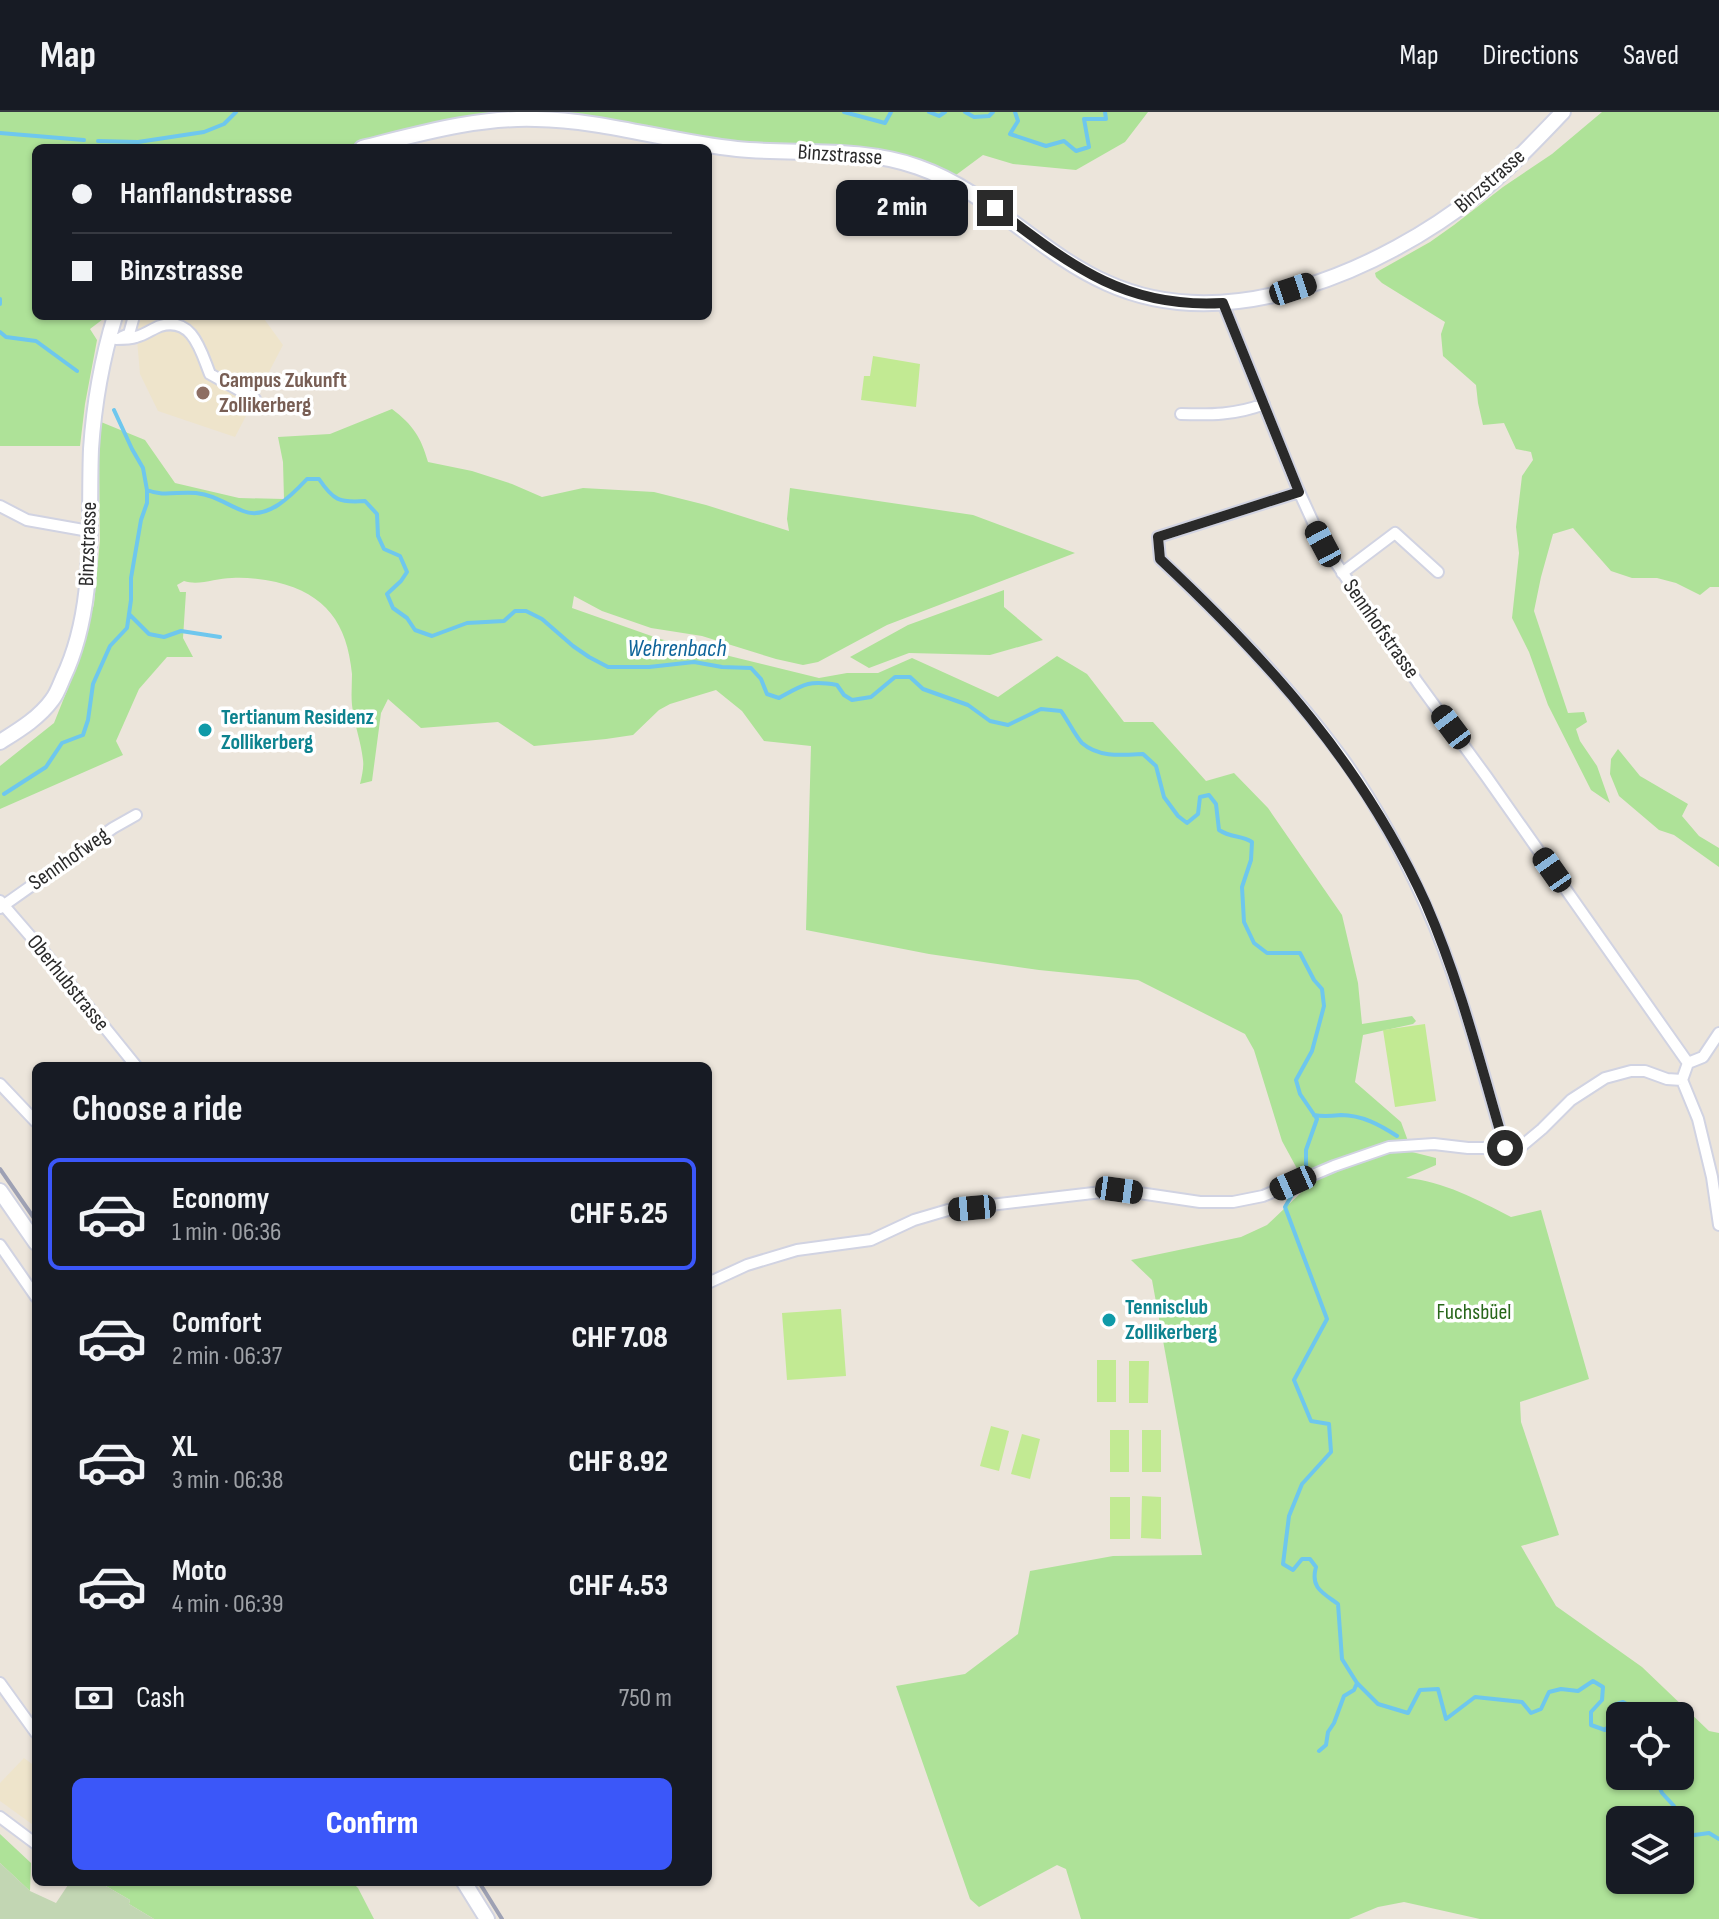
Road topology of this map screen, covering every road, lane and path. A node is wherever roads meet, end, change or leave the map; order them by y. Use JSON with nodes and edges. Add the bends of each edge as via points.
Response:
{"nodes":[{"id":1,"x":1563,"y":112,"type":"edge"},
{"id":2,"x":380,"y":144,"type":"edge"},
{"id":3,"x":708,"y":144,"type":"edge"},
{"id":4,"x":712,"y":145,"type":"edge"},
{"id":5,"x":1223,"y":303,"type":"junction"},
{"id":6,"x":114,"y":320,"type":"edge"},
{"id":7,"x":133,"y":320,"type":"edge"},
{"id":8,"x":112,"y":338,"type":"junction"},
{"id":9,"x":255,"y":399,"type":"dead end"},
{"id":10,"x":1264,"y":404,"type":"junction"},
{"id":11,"x":1181,"y":414,"type":"dead end"},
{"id":12,"x":1299,"y":492,"type":"junction"},
{"id":13,"x":0,"y":506,"type":"edge"},
{"id":14,"x":89,"y":531,"type":"junction"},
{"id":15,"x":1438,"y":572,"type":"dead end"},
{"id":16,"x":1342,"y":573,"type":"junction"},
{"id":17,"x":0,"y":742,"type":"edge"},
{"id":18,"x":136,"y":815,"type":"dead end"},
{"id":19,"x":1,"y":905,"type":"edge"},
{"id":20,"x":1719,"y":1033,"type":"edge"},
{"id":21,"x":133,"y":1062,"type":"edge"},
{"id":22,"x":1688,"y":1063,"type":"junction"},
{"id":23,"x":1682,"y":1080,"type":"junction"},
{"id":24,"x":0,"y":1084,"type":"edge"},
{"id":25,"x":32,"y":1118,"type":"edge"},
{"id":26,"x":1505,"y":1148,"type":"junction"},
{"id":27,"x":0,"y":1191,"type":"edge"},
{"id":28,"x":1719,"y":1225,"type":"edge"},
{"id":29,"x":32,"y":1237,"type":"edge"},
{"id":30,"x":0,"y":1245,"type":"edge"},
{"id":31,"x":712,"y":1281,"type":"edge"},
{"id":32,"x":32,"y":1291,"type":"edge"},
{"id":33,"x":0,"y":1683,"type":"edge"},
{"id":34,"x":32,"y":1727,"type":"edge"},
{"id":35,"x":0,"y":1817,"type":"edge"},
{"id":36,"x":32,"y":1842,"type":"edge"},
{"id":37,"x":466,"y":1886,"type":"edge"},
{"id":38,"x":487,"y":1919,"type":"edge"}],
"edges":[{"from":1,"to":5,"type":"main road","name":"Binzstrasse","via":[[1478,195],[1395,249],[1293,289]]},
{"from":2,"to":3,"type":"main road","name":"Binzstrasse","via":[[464,125],[534,118]]},
{"from":4,"to":5,"type":"main road","name":"Binzstrasse","via":[[875,155],[918,166],[955,183],[1106,283],[1159,300]]},
{"from":5,"to":10,"type":"street","name":"Sennhofstrasse"},
{"from":6,"to":8,"type":"main road","name":"Binzstrasse"},
{"from":7,"to":8,"type":"street","via":[[129,334]]},
{"from":8,"to":9,"type":"street","via":[[136,337],[162,325],[181,326],[198,342],[210,374]]},
{"from":8,"to":14,"type":"main road","name":"Binzstrasse","via":[[95,412]]},
{"from":10,"to":11,"type":"street","via":[[1228,415]]},
{"from":10,"to":12,"type":"street","name":"Sennhofstrasse"},
{"from":12,"to":16,"type":"street","name":"Sennhofstrasse"},
{"from":12,"to":26,"type":"street","via":[[1158,537],[1160,559],[1289,691],[1372,804],[1425,904],[1448,961]]},
{"from":13,"to":14,"type":"street","via":[[27,520]]},
{"from":14,"to":17,"type":"main road","name":"Binzstrasse","via":[[87,598],[72,660],[53,699]]},
{"from":15,"to":16,"type":"street","via":[[1395,533]]},
{"from":16,"to":22,"type":"street","name":"Sennhofstrasse"},
{"from":18,"to":19,"type":"street","name":"Sennhofweg"},
{"from":19,"to":21,"type":"street","name":"Oberhubstrasse"},
{"from":20,"to":22,"type":"street","via":[[1703,1057]]},
{"from":22,"to":23,"type":"street"},
{"from":23,"to":26,"type":"street","via":[[1645,1071],[1605,1078],[1571,1100],[1523,1145]]},
{"from":23,"to":28,"type":"street","via":[[1698,1119]]},
{"from":24,"to":25,"type":"street"},
{"from":26,"to":31,"type":"street","via":[[1389,1147],[1263,1196],[1233,1202],[1119,1190],[948,1210],[871,1240],[797,1250]]},
{"from":27,"to":29,"type":"main road"},
{"from":30,"to":32,"type":"street"},
{"from":33,"to":34,"type":"street"},
{"from":35,"to":36,"type":"street"},
{"from":37,"to":38,"type":"main road"}]}
